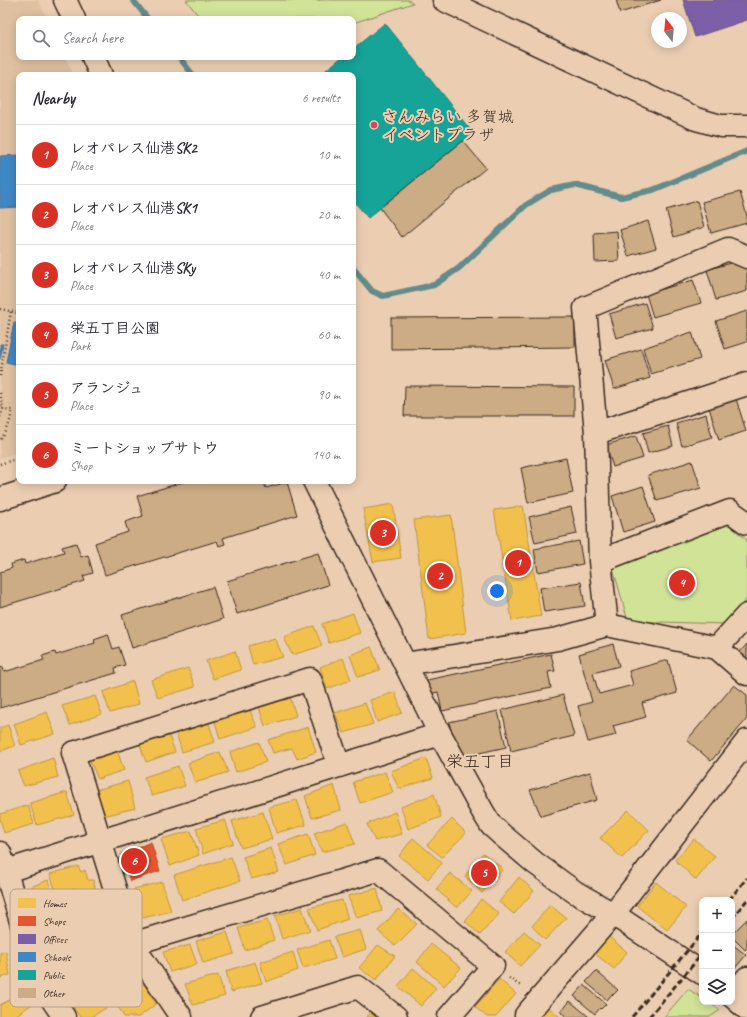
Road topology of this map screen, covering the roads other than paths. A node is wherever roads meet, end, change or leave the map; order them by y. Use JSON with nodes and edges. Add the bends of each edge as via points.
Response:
{"nodes":[{"id":1,"x":65,"y":0,"type":"edge"},
{"id":2,"x":444,"y":0,"type":"edge"},
{"id":3,"x":73,"y":16,"type":"edge"},
{"id":4,"x":94,"y":60,"type":"edge"},
{"id":5,"x":100,"y":72,"type":"edge"},
{"id":6,"x":747,"y":126,"type":"edge"},
{"id":7,"x":747,"y":257,"type":"edge"},
{"id":8,"x":747,"y":384,"type":"edge"},
{"id":9,"x":596,"y":433,"type":"junction"},
{"id":10,"x":46,"y":484,"type":"edge"},
{"id":11,"x":315,"y":484,"type":"edge"},
{"id":12,"x":0,"y":499,"type":"edge"},
{"id":13,"x":747,"y":523,"type":"edge"},
{"id":14,"x":600,"y":561,"type":"junction"},
{"id":15,"x":747,"y":614,"type":"edge"},
{"id":16,"x":606,"y":625,"type":"junction"},
{"id":17,"x":717,"y":648,"type":"junction"},
{"id":18,"x":405,"y":664,"type":"junction"},
{"id":19,"x":747,"y":674,"type":"edge"},
{"id":20,"x":440,"y":734,"type":"junction"},
{"id":21,"x":747,"y":741,"type":"edge"},
{"id":22,"x":339,"y":766,"type":"junction"},
{"id":23,"x":99,"y":841,"type":"junction"},
{"id":24,"x":2,"y":866,"type":"edge"},
{"id":25,"x":114,"y":889,"type":"edge"},
{"id":26,"x":10,"y":891,"type":"edge"},
{"id":27,"x":613,"y":914,"type":"junction"},
{"id":28,"x":142,"y":941,"type":"edge"},
{"id":29,"x":142,"y":959,"type":"edge"},
{"id":30,"x":699,"y":971,"type":"edge"},
{"id":31,"x":747,"y":978,"type":"edge"},
{"id":32,"x":735,"y":992,"type":"edge"},
{"id":33,"x":735,"y":999,"type":"edge"},
{"id":34,"x":57,"y":1007,"type":"edge"},
{"id":35,"x":747,"y":1009,"type":"edge"},
{"id":36,"x":64,"y":1017,"type":"edge"},
{"id":37,"x":181,"y":1017,"type":"edge"},
{"id":38,"x":262,"y":1017,"type":"edge"},
{"id":39,"x":396,"y":1017,"type":"edge"},
{"id":40,"x":449,"y":1017,"type":"edge"},
{"id":41,"x":526,"y":1017,"type":"edge"}],
"edges":[{"from":1,"to":3,"type":"street"},
{"from":2,"to":6,"type":"street","via":[[696,119],[721,126]]},
{"from":4,"to":5,"type":"street"},
{"from":7,"to":9,"type":"street","via":[[728,249],[585,308]]},
{"from":8,"to":9,"type":"street"},
{"from":9,"to":14,"type":"street"},
{"from":10,"to":12,"type":"street"},
{"from":11,"to":18,"type":"street"},
{"from":13,"to":14,"type":"street","via":[[730,511]]},
{"from":14,"to":16,"type":"street"},
{"from":15,"to":17,"type":"street"},
{"from":16,"to":17,"type":"street"},
{"from":16,"to":18,"type":"street","via":[[558,639]]},
{"from":17,"to":19,"type":"street"},
{"from":18,"to":20,"type":"street"},
{"from":20,"to":22,"type":"street"},
{"from":20,"to":27,"type":"street","via":[[491,825],[575,892]]},
{"from":21,"to":27,"type":"street"},
{"from":22,"to":23,"type":"street"},
{"from":22,"to":23,"type":"street","via":[[310,679],[73,753]]},
{"from":23,"to":24,"type":"street"},
{"from":23,"to":25,"type":"street"},
{"from":24,"to":26,"type":"street"},
{"from":27,"to":30,"type":"street"},
{"from":27,"to":41,"type":"street"},
{"from":28,"to":40,"type":"street","via":[[378,870],[493,966]]},
{"from":29,"to":37,"type":"street"},
{"from":31,"to":32,"type":"street"},
{"from":33,"to":35,"type":"street"},
{"from":34,"to":36,"type":"street"},
{"from":38,"to":39,"type":"street","via":[[358,987]]}]}
